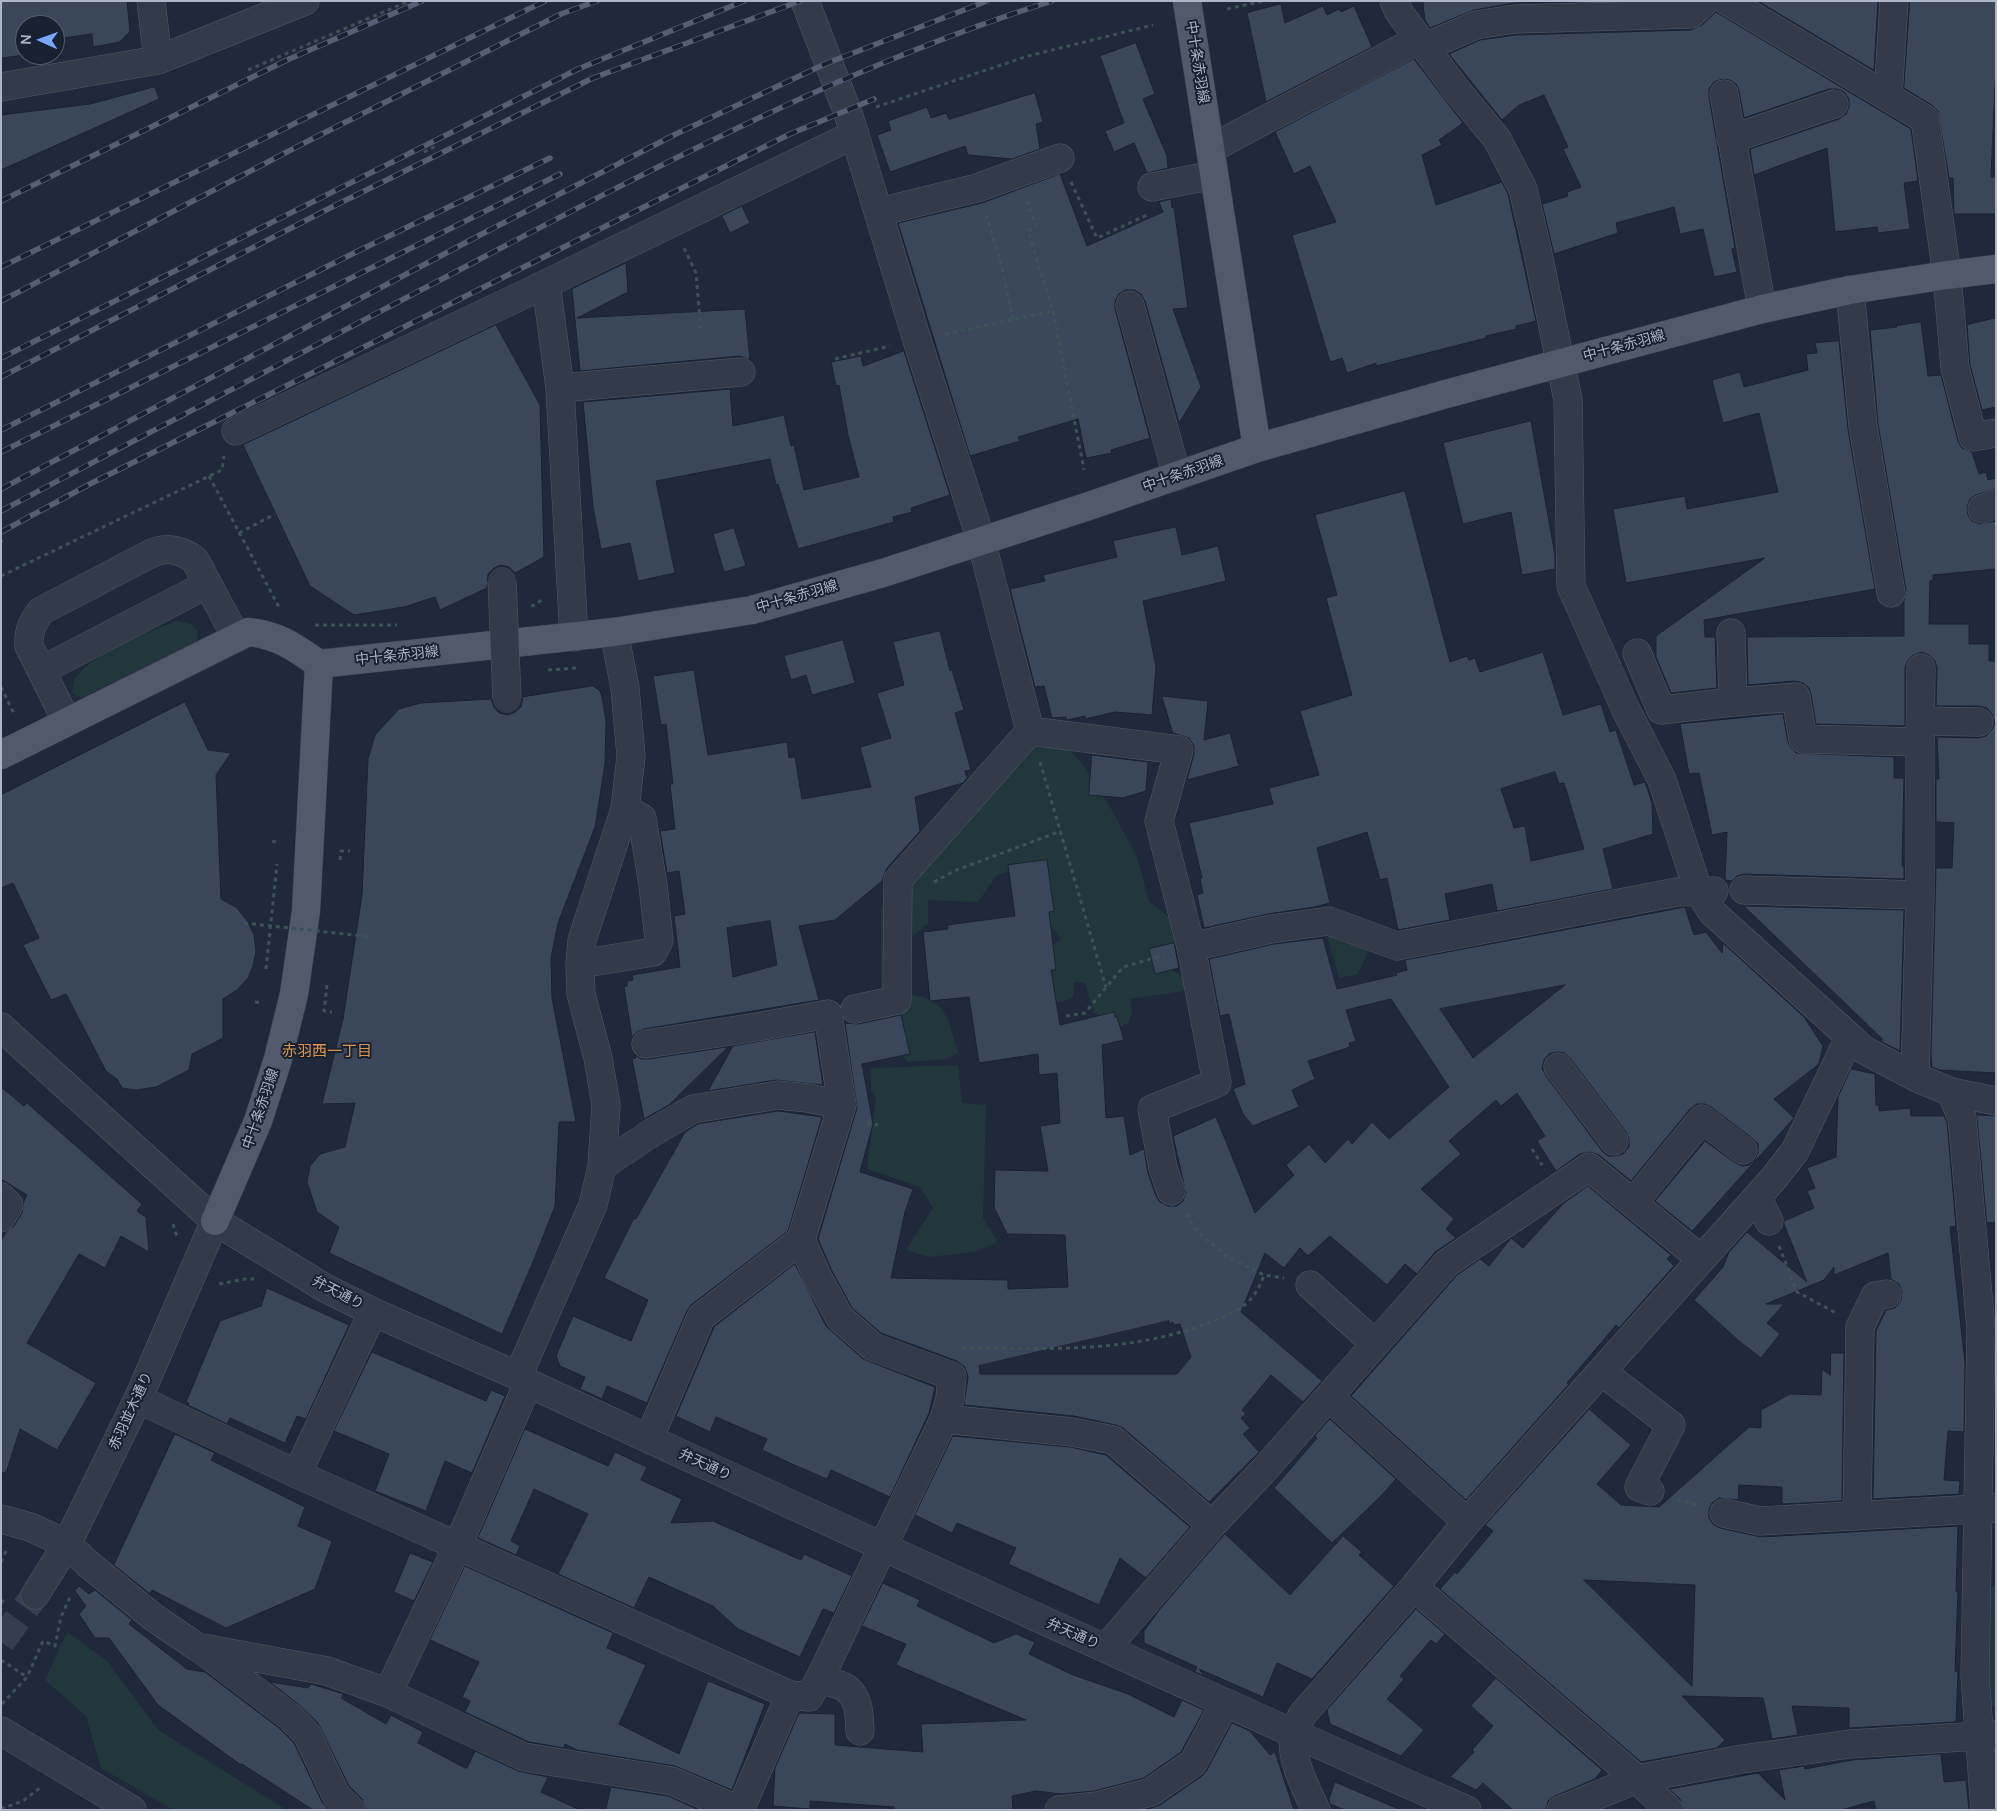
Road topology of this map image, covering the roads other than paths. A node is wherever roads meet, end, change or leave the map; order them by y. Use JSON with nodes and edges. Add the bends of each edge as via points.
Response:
{"nodes":[{"id":1,"x":151,"y":1,"type":"edge"},
{"id":2,"x":305,"y":1,"type":"edge"},
{"id":3,"x":805,"y":1,"type":"edge"},
{"id":4,"x":1188,"y":1,"type":"edge"},
{"id":5,"x":1394,"y":1,"type":"edge"},
{"id":6,"x":1705,"y":1,"type":"edge"},
{"id":7,"x":1727,"y":1,"type":"edge"},
{"id":8,"x":1894,"y":1,"type":"edge"},
{"id":9,"x":1422,"y":43,"type":"junction"},
{"id":10,"x":158,"y":60,"type":"junction"},
{"id":11,"x":1,"y":87,"type":"edge"},
{"id":12,"x":1724,"y":94,"type":"dead end"},
{"id":13,"x":1888,"y":97,"type":"junction"},
{"id":14,"x":1834,"y":104,"type":"dead end"},
{"id":15,"x":852,"y":125,"type":"junction"},
{"id":16,"x":1731,"y":139,"type":"junction"},
{"id":17,"x":1060,"y":158,"type":"road end"},
{"id":18,"x":1212,"y":162,"type":"junction"},
{"id":19,"x":1152,"y":187,"type":"road end"},
{"id":20,"x":879,"y":212,"type":"junction"},
{"id":21,"x":1996,"y":269,"type":"edge"},
{"id":22,"x":1947,"y":275,"type":"junction"},
{"id":23,"x":546,"y":284,"type":"junction"},
{"id":24,"x":1850,"y":290,"type":"junction"},
{"id":25,"x":1130,"y":305,"type":"dead end"},
{"id":26,"x":1762,"y":309,"type":"junction"},
{"id":27,"x":1562,"y":363,"type":"junction"},
{"id":28,"x":741,"y":372,"type":"dead end"},
{"id":29,"x":560,"y":388,"type":"junction"},
{"id":30,"x":236,"y":431,"type":"dead end"},
{"id":31,"x":1996,"y":433,"type":"edge"},
{"id":32,"x":1257,"y":448,"type":"junction"},
{"id":33,"x":1177,"y":476,"type":"junction"},
{"id":34,"x":980,"y":540,"type":"junction"},
{"id":35,"x":502,"y":581,"type":"dead end"},
{"id":36,"x":208,"y":584,"type":"junction"},
{"id":37,"x":1891,"y":593,"type":"dead end"},
{"id":38,"x":614,"y":632,"type":"junction"},
{"id":39,"x":1731,"y":633,"type":"dead end"},
{"id":40,"x":236,"y":637,"type":"junction"},
{"id":41,"x":574,"y":637,"type":"junction"},
{"id":42,"x":1638,"y":653,"type":"dead end"},
{"id":43,"x":319,"y":664,"type":"junction"},
{"id":44,"x":1921,"y":668,"type":"dead end"},
{"id":45,"x":42,"y":670,"type":"junction"},
{"id":46,"x":507,"y":699,"type":"dead end"},
{"id":47,"x":1732,"y":702,"type":"junction"},
{"id":48,"x":67,"y":722,"type":"junction"},
{"id":49,"x":1979,"y":722,"type":"dead end"},
{"id":50,"x":1030,"y":731,"type":"junction"},
{"id":51,"x":1920,"y":732,"type":"junction"},
{"id":52,"x":1,"y":755,"type":"edge"},
{"id":53,"x":625,"y":810,"type":"junction"},
{"id":54,"x":1744,"y":890,"type":"dead end"},
{"id":55,"x":1707,"y":891,"type":"junction"},
{"id":56,"x":1920,"y":896,"type":"junction"},
{"id":57,"x":1191,"y":947,"type":"junction"},
{"id":58,"x":580,"y":964,"type":"junction"},
{"id":59,"x":855,"y":1008,"type":"dead end"},
{"id":60,"x":1849,"y":1038,"type":"junction"},
{"id":61,"x":5,"y":1041,"type":"edge"},
{"id":62,"x":646,"y":1044,"type":"dead end"},
{"id":63,"x":1558,"y":1067,"type":"dead end"},
{"id":64,"x":1915,"y":1076,"type":"junction"},
{"id":65,"x":1951,"y":1092,"type":"junction"},
{"id":66,"x":1996,"y":1100,"type":"edge"},
{"id":67,"x":842,"y":1105,"type":"junction"},
{"id":68,"x":1614,"y":1141,"type":"dead end"},
{"id":69,"x":1743,"y":1150,"type":"dead end"},
{"id":70,"x":602,"y":1166,"type":"junction"},
{"id":71,"x":1170,"y":1191,"type":"road end"},
{"id":72,"x":1,"y":1197,"type":"edge"},
{"id":73,"x":1757,"y":1197,"type":"junction"},
{"id":74,"x":1633,"y":1203,"type":"junction"},
{"id":75,"x":1,"y":1218,"type":"edge"},
{"id":76,"x":215,"y":1221,"type":"junction"},
{"id":77,"x":1769,"y":1221,"type":"road end"},
{"id":78,"x":801,"y":1240,"type":"junction"},
{"id":79,"x":1701,"y":1259,"type":"junction"},
{"id":80,"x":1310,"y":1285,"type":"road end"},
{"id":81,"x":1887,"y":1294,"type":"dead end"},
{"id":82,"x":373,"y":1312,"type":"junction"},
{"id":83,"x":1375,"y":1344,"type":"junction"},
{"id":84,"x":1602,"y":1372,"type":"junction"},
{"id":85,"x":523,"y":1380,"type":"junction"},
{"id":86,"x":1329,"y":1397,"type":"junction"},
{"id":87,"x":138,"y":1399,"type":"junction"},
{"id":88,"x":944,"y":1419,"type":"junction"},
{"id":89,"x":649,"y":1439,"type":"junction"},
{"id":90,"x":297,"y":1474,"type":"junction"},
{"id":91,"x":1650,"y":1491,"type":"road end"},
{"id":92,"x":1987,"y":1509,"type":"edge"},
{"id":93,"x":1724,"y":1513,"type":"road end"},
{"id":94,"x":1857,"y":1516,"type":"junction"},
{"id":95,"x":1,"y":1519,"type":"edge"},
{"id":96,"x":1467,"y":1522,"type":"junction"},
{"id":97,"x":1212,"y":1525,"type":"junction"},
{"id":98,"x":67,"y":1544,"type":"junction"},
{"id":99,"x":458,"y":1545,"type":"junction"},
{"id":100,"x":882,"y":1548,"type":"junction"},
{"id":101,"x":1414,"y":1587,"type":"junction"},
{"id":102,"x":35,"y":1595,"type":"tunnel mouth"},
{"id":103,"x":197,"y":1646,"type":"junction"},
{"id":104,"x":1106,"y":1648,"type":"junction"},
{"id":105,"x":820,"y":1678,"type":"junction"},
{"id":106,"x":388,"y":1693,"type":"junction"},
{"id":107,"x":790,"y":1695,"type":"junction"},
{"id":108,"x":1225,"y":1703,"type":"junction"},
{"id":109,"x":1,"y":1731,"type":"edge"},
{"id":110,"x":860,"y":1731,"type":"dead end"},
{"id":111,"x":1294,"y":1734,"type":"junction"},
{"id":112,"x":1988,"y":1736,"type":"edge"},
{"id":113,"x":1637,"y":1779,"type":"junction"},
{"id":114,"x":132,"y":1810,"type":"edge"},
{"id":115,"x":351,"y":1810,"type":"edge"},
{"id":116,"x":740,"y":1810,"type":"edge"},
{"id":117,"x":1059,"y":1810,"type":"edge"},
{"id":118,"x":1316,"y":1810,"type":"edge"},
{"id":119,"x":1467,"y":1810,"type":"edge"},
{"id":120,"x":1561,"y":1810,"type":"edge"},
{"id":121,"x":1669,"y":1810,"type":"edge"},
{"id":122,"x":1985,"y":1810,"type":"edge"}],
"edges":[{"from":1,"to":10,"type":"street"},
{"from":2,"to":10,"type":"street"},
{"from":3,"to":15,"type":"street"},
{"from":4,"to":18,"type":"main road","name":"中十条赤羽線"},
{"from":5,"to":9,"type":"street"},
{"from":6,"to":9,"type":"street","via":[[1691,14],[1514,19],[1476,25]]},
{"from":7,"to":13,"type":"street"},
{"from":8,"to":13,"type":"street"},
{"from":9,"to":18,"type":"street","via":[[1262,120]]},
{"from":9,"to":27,"type":"street","via":[[1497,138],[1523,189]]},
{"from":10,"to":11,"type":"street"},
{"from":12,"to":16,"type":"street"},
{"from":13,"to":22,"type":"street","via":[[1925,119]]},
{"from":14,"to":16,"type":"street"},
{"from":15,"to":20,"type":"street"},
{"from":15,"to":23,"type":"street","via":[[672,222]]},
{"from":16,"to":26,"type":"street"},
{"from":17,"to":20,"type":"street","via":[[977,188]]},
{"from":18,"to":19,"type":"street"},
{"from":18,"to":32,"type":"main road","name":"中十条赤羽線"},
{"from":20,"to":34,"type":"street"},
{"from":21,"to":22,"type":"main road","name":"中十条赤羽線"},
{"from":22,"to":24,"type":"main road","name":"中十条赤羽線"},
{"from":22,"to":31,"type":"street","via":[[1955,368],[1973,437]]},
{"from":23,"to":29,"type":"street"},
{"from":23,"to":30,"type":"street"},
{"from":24,"to":26,"type":"main road","name":"中十条赤羽線"},
{"from":24,"to":37,"type":"street","via":[[1862,426]]},
{"from":25,"to":33,"type":"street"},
{"from":26,"to":27,"type":"main road","name":"中十条赤羽線"},
{"from":27,"to":32,"type":"main road","name":"中十条赤羽線"},
{"from":27,"to":55,"type":"street","via":[[1568,400],[1581,568],[1571,586],[1625,708],[1662,780]]},
{"from":28,"to":29,"type":"street"},
{"from":29,"to":41,"type":"street"},
{"from":32,"to":33,"type":"main road","name":"中十条赤羽線"},
{"from":33,"to":34,"type":"main road","name":"中十条赤羽線"},
{"from":34,"to":38,"type":"main road","name":"中十条赤羽線","via":[[752,610]]},
{"from":34,"to":50,"type":"street"},
{"from":35,"to":46,"type":"street","bridge":true},
{"from":36,"to":40,"type":"street"},
{"from":36,"to":45,"type":"street"},
{"from":36,"to":45,"type":"street","via":[[195,560],[187,554],[167,550],[152,553],[41,611],[28,637]]},
{"from":38,"to":41,"type":"main road","name":"中十条赤羽線"},
{"from":38,"to":53,"type":"street","via":[[625,688],[631,756]]},
{"from":39,"to":47,"type":"street"},
{"from":40,"to":43,"type":"main road","via":[[248,632],[264,634],[288,643]]},
{"from":40,"to":48,"type":"main road"},
{"from":41,"to":43,"type":"main road","name":"中十条赤羽線"},
{"from":42,"to":47,"type":"street","via":[[1662,710]]},
{"from":43,"to":76,"type":"main road","name":"中十条赤羽線","via":[[306,911],[294,994],[258,1121]]},
{"from":44,"to":51,"type":"street"},
{"from":45,"to":48,"type":"street"},
{"from":47,"to":51,"type":"street","via":[[1796,697],[1803,739]]},
{"from":48,"to":52,"type":"main road"},
{"from":49,"to":51,"type":"street"},
{"from":50,"to":57,"type":"street","via":[[1179,750],[1159,821]]},
{"from":50,"to":59,"type":"street","via":[[898,880],[896,1000]]},
{"from":51,"to":56,"type":"street"},
{"from":53,"to":58,"type":"street","via":[[582,940]]},
{"from":53,"to":58,"type":"street","via":[[642,818],[659,940],[653,952]]},
{"from":54,"to":56,"type":"street"},
{"from":55,"to":57,"type":"street","via":[[1677,892],[1397,946],[1329,921],[1271,928]]},
{"from":55,"to":60,"type":"street","via":[[1712,912]]},
{"from":56,"to":64,"type":"street"},
{"from":57,"to":71,"type":"street","via":[[1217,1083],[1152,1109]]},
{"from":58,"to":70,"type":"street","via":[[580,994],[598,1058],[606,1105]]},
{"from":60,"to":64,"type":"street","via":[[1864,1050]]},
{"from":60,"to":73,"type":"street","via":[[1795,1151]]},
{"from":61,"to":76,"type":"street","name":"弁天通り"},
{"from":62,"to":67,"type":"street","via":[[828,1014]]},
{"from":63,"to":68,"type":"street"},
{"from":64,"to":65,"type":"street"},
{"from":65,"to":66,"type":"street"},
{"from":65,"to":92,"type":"street","via":[[1962,1118],[1981,1329]]},
{"from":67,"to":70,"type":"street","via":[[778,1095],[694,1109]]},
{"from":67,"to":78,"type":"street"},
{"from":69,"to":74,"type":"street","via":[[1702,1119]]},
{"from":70,"to":85,"type":"street","via":[[593,1204]]},
{"from":72,"to":75,"type":"street","via":[[9,1205]]},
{"from":73,"to":77,"type":"street"},
{"from":73,"to":79,"type":"street"},
{"from":74,"to":79,"type":"street"},
{"from":74,"to":83,"type":"street","via":[[1589,1167],[1447,1263]]},
{"from":76,"to":82,"type":"street","name":"弁天通り","via":[[325,1288]]},
{"from":76,"to":87,"type":"street","name":"赤羽並木通り"},
{"from":78,"to":88,"type":"street","via":[[840,1318],[853,1330],[873,1347],[952,1376]]},
{"from":78,"to":89,"type":"street","via":[[701,1317]]},
{"from":79,"to":84,"type":"street"},
{"from":80,"to":83,"type":"street"},
{"from":81,"to":94,"type":"street","via":[[1875,1296],[1860,1327]]},
{"from":82,"to":85,"type":"street","name":"弁天通り"},
{"from":82,"to":90,"type":"street"},
{"from":83,"to":86,"type":"street"},
{"from":84,"to":91,"type":"street","via":[[1671,1425],[1639,1487]]},
{"from":84,"to":96,"type":"street"},
{"from":85,"to":89,"type":"street","name":"弁天通り"},
{"from":85,"to":99,"type":"street"},
{"from":86,"to":96,"type":"street"},
{"from":86,"to":97,"type":"street"},
{"from":87,"to":90,"type":"street"},
{"from":87,"to":98,"type":"street","name":"赤羽並木通り"},
{"from":88,"to":97,"type":"street","via":[[1072,1432],[1113,1440]]},
{"from":88,"to":100,"type":"street"},
{"from":89,"to":100,"type":"street","name":"弁天通り"},
{"from":90,"to":99,"type":"street"},
{"from":92,"to":94,"type":"street"},
{"from":92,"to":112,"type":"street","via":[[1975,1677]]},
{"from":93,"to":94,"type":"street","via":[[1760,1521]]},
{"from":95,"to":98,"type":"street","via":[[30,1527]]},
{"from":96,"to":101,"type":"street"},
{"from":97,"to":104,"type":"street"},
{"from":98,"to":102,"type":"street","name":"赤羽並木通り"},
{"from":98,"to":103,"type":"street","via":[[153,1617]]},
{"from":99,"to":106,"type":"street"},
{"from":99,"to":107,"type":"street"},
{"from":100,"to":104,"type":"street","name":"弁天通り"},
{"from":100,"to":105,"type":"street"},
{"from":101,"to":111,"type":"street","via":[[1302,1715]]},
{"from":101,"to":113,"type":"street"},
{"from":103,"to":106,"type":"street","via":[[327,1671]]},
{"from":103,"to":115,"type":"street","via":[[289,1716],[307,1734],[336,1795]]},
{"from":104,"to":108,"type":"street","name":"弁天通り"},
{"from":105,"to":107,"type":"street","via":[[809,1697]]},
{"from":105,"to":110,"type":"street","via":[[829,1684],[845,1687],[859,1705]]},
{"from":106,"to":116,"type":"street","via":[[524,1757],[672,1781]]},
{"from":107,"to":116,"type":"street"},
{"from":108,"to":111,"type":"street","name":"弁天通り"},
{"from":108,"to":117,"type":"street","via":[[1193,1763],[1152,1792],[1097,1806]]},
{"from":109,"to":114,"type":"street"},
{"from":111,"to":118,"type":"street","via":[[1295,1758]]},
{"from":111,"to":119,"type":"street","name":"弁天通り"},
{"from":112,"to":113,"type":"street","via":[[1850,1744],[1742,1759]]},
{"from":112,"to":122,"type":"street"},
{"from":113,"to":120,"type":"street"},
{"from":113,"to":121,"type":"street"}]}
